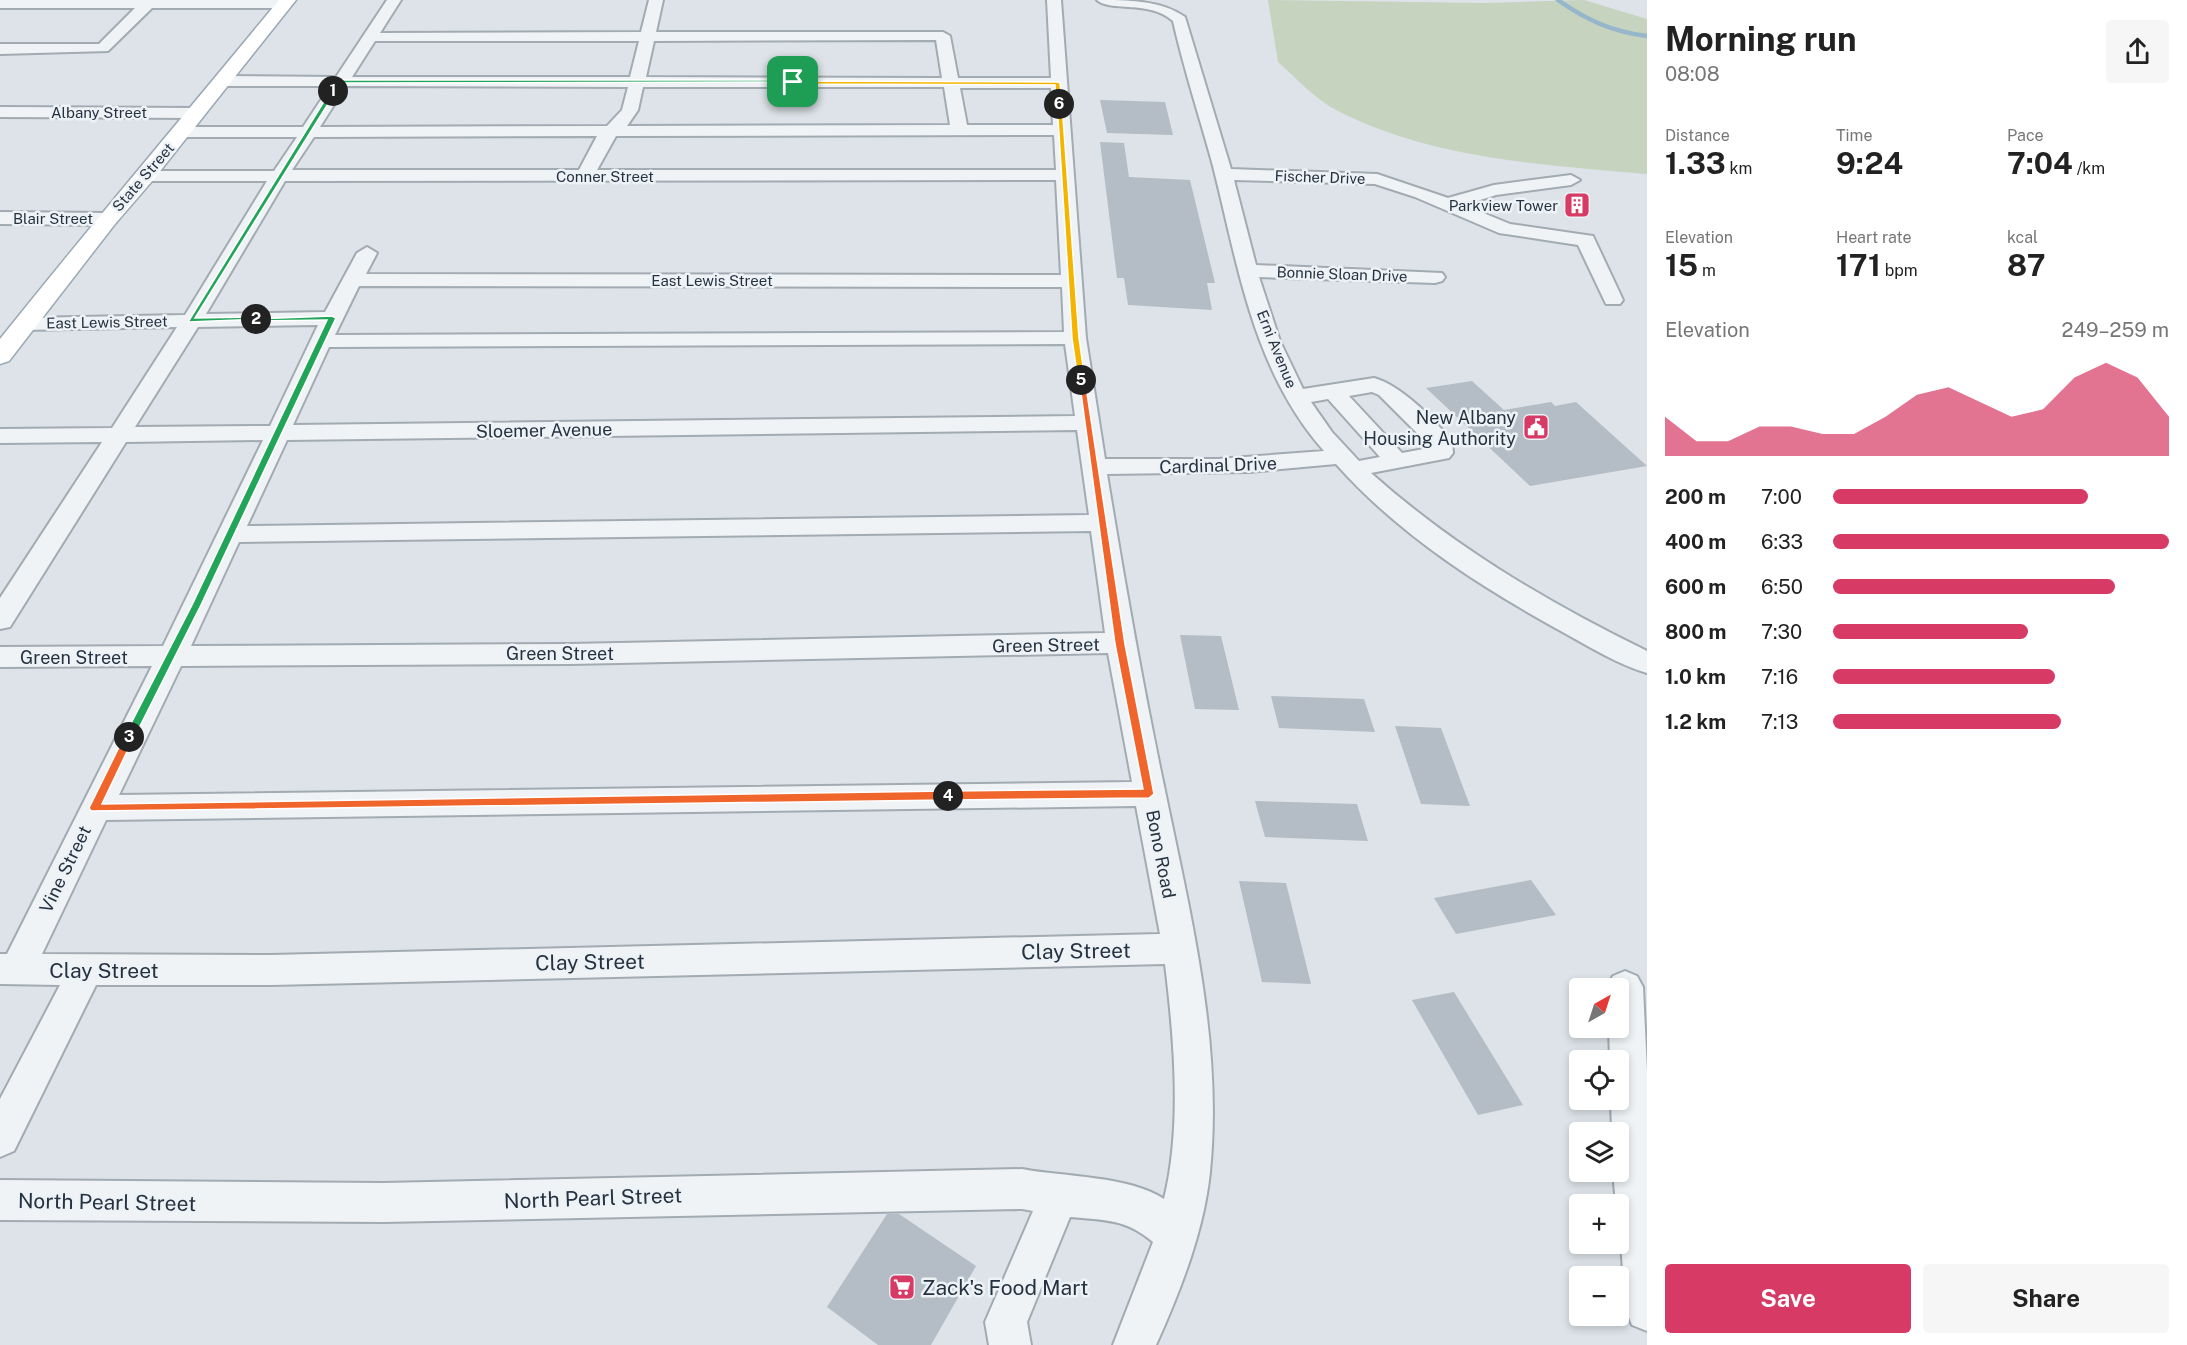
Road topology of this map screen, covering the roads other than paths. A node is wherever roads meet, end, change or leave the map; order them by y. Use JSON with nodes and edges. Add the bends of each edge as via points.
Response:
{"nodes":[{"id":1,"x":394,"y":0,"type":"edge"},
{"id":2,"x":656,"y":0,"type":"edge"},
{"id":3,"x":1054,"y":0,"type":"edge"},
{"id":4,"x":1104,"y":0,"type":"edge"},
{"id":5,"x":178,"y":2,"type":"edge"},
{"id":6,"x":286,"y":2,"type":"edge"},
{"id":7,"x":0,"y":4,"type":"edge"},
{"id":8,"x":148,"y":4,"type":"junction"},
{"id":9,"x":646,"y":36,"type":"junction"},
{"id":10,"x":369,"y":37,"type":"junction"},
{"id":11,"x":0,"y":49,"type":"edge"},
{"id":12,"x":222,"y":81,"type":"junction"},
{"id":13,"x":339,"y":81,"type":"junction"},
{"id":14,"x":636,"y":82,"type":"junction"},
{"id":15,"x":951,"y":82,"type":"junction"},
{"id":16,"x":1058,"y":83,"type":"junction"},
{"id":17,"x":0,"y":112,"type":"edge"},
{"id":18,"x":197,"y":113,"type":"junction"},
{"id":19,"x":614,"y":129,"type":"junction"},
{"id":20,"x":959,"y":130,"type":"junction"},
{"id":21,"x":1061,"y":130,"type":"junction"},
{"id":22,"x":308,"y":131,"type":"junction"},
{"id":23,"x":182,"y":132,"type":"junction"},
{"id":24,"x":1223,"y":174,"type":"junction"},
{"id":25,"x":1065,"y":175,"type":"junction"},
{"id":26,"x":280,"y":176,"type":"junction"},
{"id":27,"x":585,"y":176,"type":"junction"},
{"id":28,"x":146,"y":177,"type":"junction"},
{"id":29,"x":1571,"y":180,"type":"dead end"},
{"id":30,"x":1447,"y":204,"type":"junction"},
{"id":31,"x":0,"y":218,"type":"edge"},
{"id":32,"x":107,"y":219,"type":"junction"},
{"id":33,"x":367,"y":253,"type":"dead end"},
{"id":34,"x":1250,"y":271,"type":"junction"},
{"id":35,"x":1435,"y":277,"type":"dead end"},
{"id":36,"x":352,"y":280,"type":"junction"},
{"id":37,"x":1071,"y":281,"type":"junction"},
{"id":38,"x":1613,"y":300,"type":"dead end"},
{"id":39,"x":332,"y":318,"type":"junction"},
{"id":40,"x":190,"y":321,"type":"junction"},
{"id":41,"x":25,"y":324,"type":"junction"},
{"id":42,"x":1075,"y":338,"type":"junction"},
{"id":43,"x":321,"y":341,"type":"junction"},
{"id":44,"x":0,"y":356,"type":"edge"},
{"id":45,"x":1333,"y":392,"type":"junction"},
{"id":46,"x":1297,"y":397,"type":"junction"},
{"id":47,"x":1088,"y":423,"type":"junction"},
{"id":48,"x":278,"y":434,"type":"junction"},
{"id":49,"x":117,"y":435,"type":"junction"},
{"id":50,"x":0,"y":436,"type":"edge"},
{"id":51,"x":1396,"y":461,"type":"junction"},
{"id":52,"x":1349,"y":463,"type":"junction"},
{"id":53,"x":1092,"y":466,"type":"junction"},
{"id":54,"x":1101,"y":523,"type":"junction"},
{"id":55,"x":229,"y":534,"type":"junction"},
{"id":56,"x":0,"y":620,"type":"edge"},
{"id":57,"x":1120,"y":644,"type":"junction"},
{"id":58,"x":0,"y":657,"type":"edge"},
{"id":59,"x":169,"y":657,"type":"junction"},
{"id":60,"x":1647,"y":663,"type":"edge"},
{"id":61,"x":1149,"y":794,"type":"junction"},
{"id":62,"x":95,"y":808,"type":"junction"},
{"id":63,"x":1180,"y":949,"type":"junction"},
{"id":64,"x":8,"y":969,"type":"edge"},
{"id":65,"x":86,"y":969,"type":"junction"},
{"id":66,"x":1627,"y":1038,"type":"edge"},
{"id":67,"x":0,"y":1138,"type":"edge"},
{"id":68,"x":1059,"y":1196,"type":"junction"},
{"id":69,"x":0,"y":1200,"type":"edge"},
{"id":70,"x":1176,"y":1235,"type":"junction"},
{"id":71,"x":1647,"y":1310,"type":"edge"},
{"id":72,"x":1010,"y":1345,"type":"edge"},
{"id":73,"x":1134,"y":1345,"type":"edge"}],
"edges":[{"from":1,"to":10,"type":"street"},
{"from":2,"to":9,"type":"street"},
{"from":3,"to":16,"type":"street","name":"Bono Road"},
{"from":4,"to":24,"type":"street","name":"Erni Avenue","via":[[1154,4],[1180,20]]},
{"from":5,"to":6,"type":"street"},
{"from":5,"to":8,"type":"street"},
{"from":6,"to":12,"type":"main road","name":"State Street"},
{"from":7,"to":8,"type":"street"},
{"from":8,"to":11,"type":"street","via":[[104,48]]},
{"from":9,"to":10,"type":"street"},
{"from":9,"to":14,"type":"street"},
{"from":9,"to":15,"type":"street","via":[[943,36]]},
{"from":10,"to":13,"type":"street"},
{"from":12,"to":13,"type":"street"},
{"from":12,"to":18,"type":"main road","name":"State Street"},
{"from":13,"to":14,"type":"street"},
{"from":13,"to":22,"type":"street"},
{"from":14,"to":15,"type":"street"},
{"from":14,"to":19,"type":"street","via":[[630,110]]},
{"from":15,"to":16,"type":"street"},
{"from":15,"to":20,"type":"street"},
{"from":16,"to":21,"type":"street","name":"Bono Road"},
{"from":17,"to":18,"type":"street","name":"Albany Street"},
{"from":18,"to":23,"type":"main road","name":"State Street"},
{"from":19,"to":20,"type":"street"},
{"from":19,"to":22,"type":"street"},
{"from":19,"to":27,"type":"street","via":[[606,136]]},
{"from":20,"to":21,"type":"street"},
{"from":21,"to":25,"type":"street","name":"Bono Road"},
{"from":22,"to":23,"type":"street"},
{"from":22,"to":26,"type":"street"},
{"from":23,"to":28,"type":"main road","name":"State Street"},
{"from":24,"to":30,"type":"street","name":"Fischer Drive","via":[[1377,179]]},
{"from":24,"to":34,"type":"street","name":"Erni Avenue"},
{"from":25,"to":27,"type":"street","name":"Conner Street"},
{"from":25,"to":37,"type":"street","name":"Bono Road"},
{"from":26,"to":27,"type":"street","name":"Conner Street"},
{"from":26,"to":28,"type":"street","name":"Conner Street"},
{"from":26,"to":40,"type":"street"},
{"from":28,"to":32,"type":"main road","name":"State Street"},
{"from":29,"to":30,"type":"street","via":[[1494,190]]},
{"from":30,"to":38,"type":"street","name":"Fischer Drive","via":[[1506,229],[1586,240]]},
{"from":31,"to":32,"type":"street","name":"Blair Street"},
{"from":32,"to":41,"type":"main road","name":"State Street"},
{"from":33,"to":36,"type":"street","name":"Vine Street"},
{"from":34,"to":35,"type":"street","name":"Bonnie Sloan Drive"},
{"from":34,"to":46,"type":"street","name":"Erni Avenue","via":[[1265,326]]},
{"from":36,"to":37,"type":"street","name":"East Lewis Street"},
{"from":36,"to":39,"type":"street","name":"Vine Street"},
{"from":37,"to":42,"type":"street","name":"Bono Road"},
{"from":39,"to":40,"type":"street","name":"East Lewis Street"},
{"from":39,"to":43,"type":"street","name":"Vine Street"},
{"from":40,"to":41,"type":"street","name":"East Lewis Street"},
{"from":40,"to":49,"type":"street"},
{"from":41,"to":44,"type":"main road","name":"State Street"},
{"from":42,"to":43,"type":"street"},
{"from":42,"to":47,"type":"street","name":"Bono Road"},
{"from":43,"to":48,"type":"street","name":"Vine Street"},
{"from":45,"to":46,"type":"street"},
{"from":45,"to":51,"type":"street"},
{"from":45,"to":51,"type":"street","name":"Cardinal Drive","via":[[1374,385],[1387,390],[1440,442],[1441,453]]},
{"from":46,"to":52,"type":"street","name":"Erni Avenue","via":[[1323,435]]},
{"from":47,"to":48,"type":"street","name":"Sloemer Avenue"},
{"from":47,"to":53,"type":"street","name":"Bono Road"},
{"from":48,"to":49,"type":"street","name":"Sloemer Avenue"},
{"from":48,"to":55,"type":"street","name":"Vine Street"},
{"from":49,"to":50,"type":"street","name":"Sloemer Avenue"},
{"from":49,"to":56,"type":"street"},
{"from":51,"to":52,"type":"street","name":"Cardinal Drive"},
{"from":52,"to":53,"type":"street","name":"Cardinal Drive","via":[[1298,462],[1205,469]]},
{"from":52,"to":60,"type":"street","name":"Erni Avenue","via":[[1392,505],[1466,562],[1545,610]]},
{"from":53,"to":54,"type":"street","name":"Bono Road"},
{"from":54,"to":55,"type":"street"},
{"from":54,"to":57,"type":"street","name":"Bono Road"},
{"from":55,"to":59,"type":"street","name":"Vine Street"},
{"from":57,"to":59,"type":"street","name":"Green Street"},
{"from":57,"to":61,"type":"street","name":"Bono Road"},
{"from":58,"to":59,"type":"street","name":"Green Street"},
{"from":59,"to":62,"type":"street","name":"Vine Street"},
{"from":61,"to":62,"type":"street"},
{"from":61,"to":63,"type":"street","name":"Bono Road"},
{"from":62,"to":64,"type":"street","name":"Vine Street"},
{"from":63,"to":65,"type":"street","name":"Clay Street","via":[[271,970]]},
{"from":63,"to":70,"type":"street","name":"Bono Road","via":[[1191,1026],[1192,1142],[1190,1174]]},
{"from":64,"to":65,"type":"street","name":"Clay Street"},
{"from":65,"to":67,"type":"street"},
{"from":66,"to":71,"type":"street","via":[[1633,1180]]},
{"from":68,"to":69,"type":"street","name":"North Pearl Street","via":[[1022,1189],[446,1203]]},
{"from":68,"to":70,"type":"street","name":"North Pearl Street","via":[[1116,1202],[1148,1211]]},
{"from":68,"to":72,"type":"street","via":[[1006,1322]]},
{"from":70,"to":73,"type":"street","name":"Bono Road"}]}
